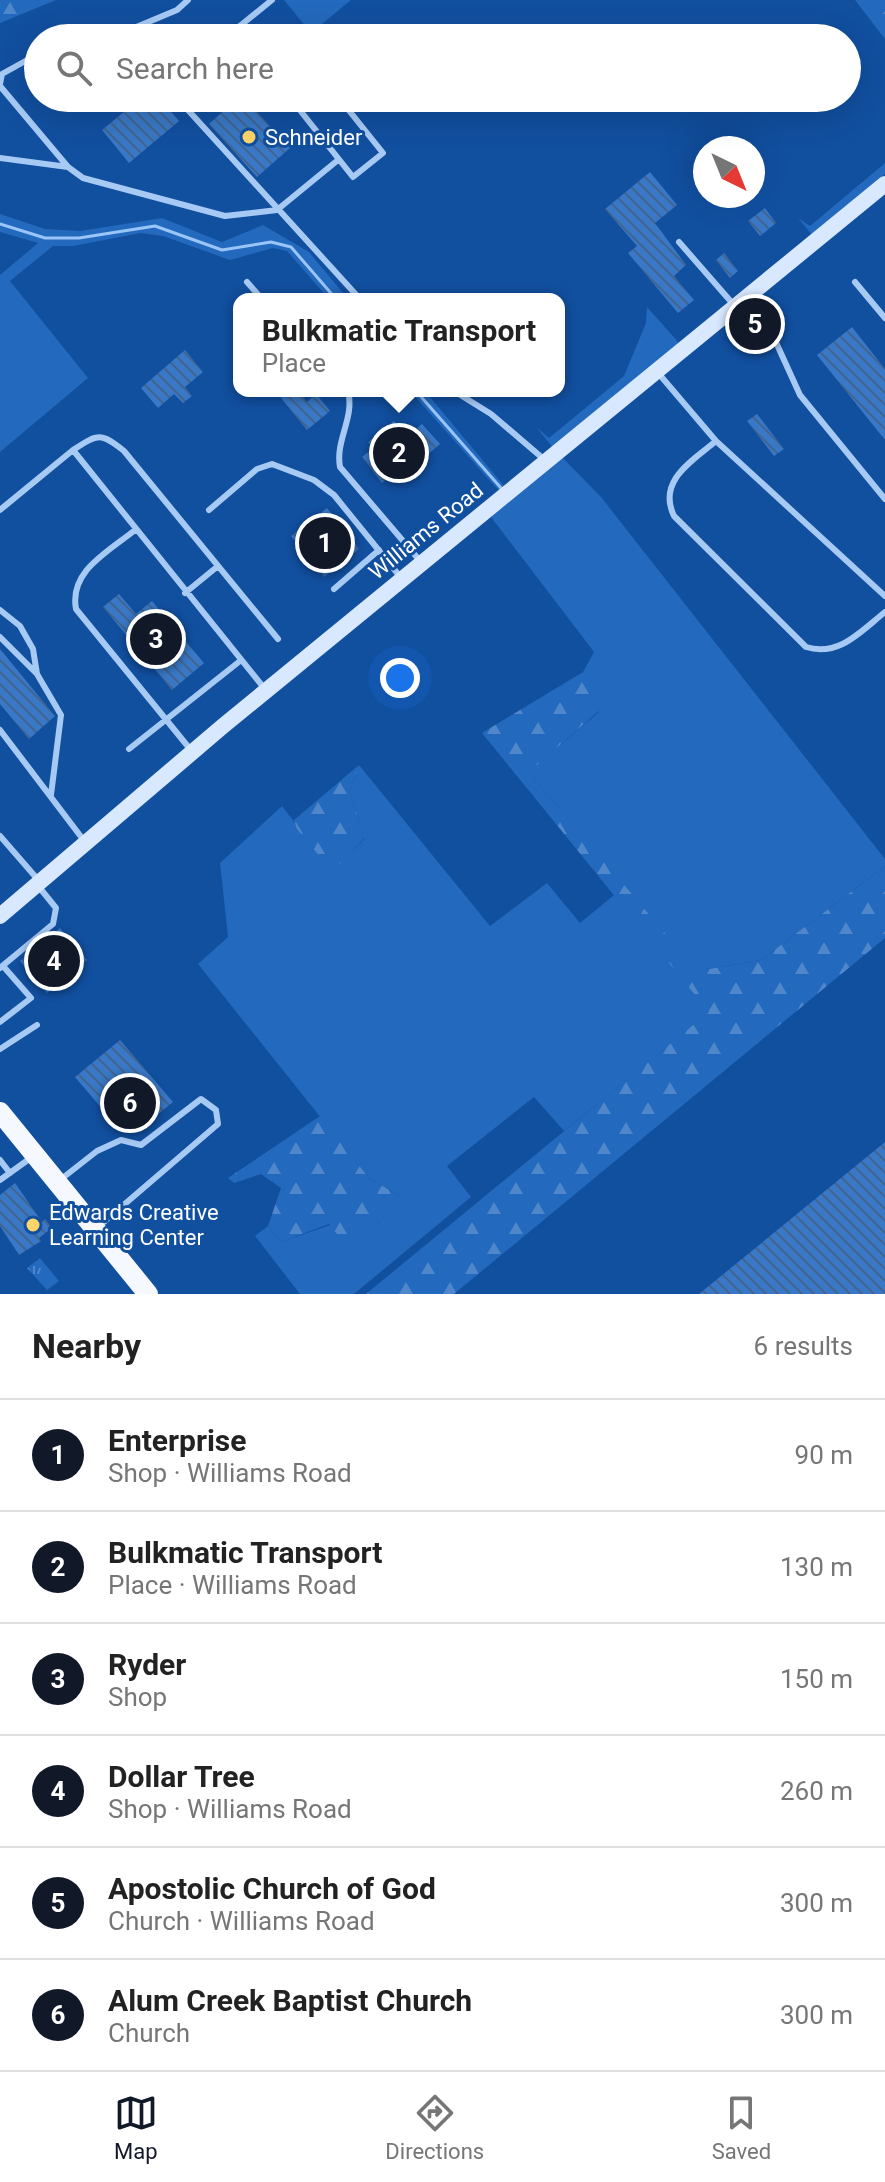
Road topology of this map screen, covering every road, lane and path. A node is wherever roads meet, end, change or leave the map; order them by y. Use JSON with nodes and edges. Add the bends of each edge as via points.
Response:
{"nodes":[{"id":1,"x":188,"y":0,"type":"edge"},
{"id":2,"x":272,"y":0,"type":"edge"},
{"id":3,"x":149,"y":24,"type":"edge"},
{"id":4,"x":243,"y":24,"type":"edge"},
{"id":5,"x":24,"y":62,"type":"edge"},
{"id":6,"x":1,"y":74,"type":"edge"},
{"id":7,"x":0,"y":85,"type":"edge"},
{"id":8,"x":190,"y":112,"type":"edge"},
{"id":9,"x":301,"y":112,"type":"edge"},
{"id":10,"x":350,"y":112,"type":"edge"},
{"id":11,"x":0,"y":158,"type":"edge"},
{"id":12,"x":338,"y":160,"type":"junction"},
{"id":13,"x":68,"y":167,"type":"junction"},
{"id":14,"x":885,"y":184,"type":"edge"},
{"id":15,"x":277,"y":210,"type":"junction"},
{"id":16,"x":679,"y":242,"type":"dead end"},
{"id":17,"x":247,"y":282,"type":"dead end"},
{"id":18,"x":855,"y":282,"type":"dead end"},
{"id":19,"x":257,"y":293,"type":"edge"},
{"id":20,"x":354,"y":293,"type":"edge"},
{"id":21,"x":740,"y":303,"type":"junction"},
{"id":22,"x":885,"y":318,"type":"edge"},
{"id":23,"x":657,"y":371,"type":"junction"},
{"id":24,"x":350,"y":397,"type":"edge"},
{"id":25,"x":464,"y":397,"type":"edge"},
{"id":26,"x":716,"y":441,"type":"junction"},
{"id":27,"x":73,"y":450,"type":"junction"},
{"id":28,"x":546,"y":461,"type":"junction"},
{"id":29,"x":885,"y":499,"type":"edge"},
{"id":30,"x":0,"y":510,"type":"edge"},
{"id":31,"x":209,"y":510,"type":"dead end"},
{"id":32,"x":135,"y":530,"type":"junction"},
{"id":33,"x":379,"y":550,"type":"junction"},
{"id":34,"x":422,"y":563,"type":"junction"},
{"id":35,"x":218,"y":566,"type":"junction"},
{"id":36,"x":402,"y":579,"type":"junction"},
{"id":37,"x":334,"y":589,"type":"dead end"},
{"id":38,"x":185,"y":593,"type":"junction"},
{"id":39,"x":885,"y":596,"type":"edge"},
{"id":40,"x":0,"y":610,"type":"edge"},
{"id":41,"x":885,"y":612,"type":"edge"},
{"id":42,"x":0,"y":637,"type":"edge"},
{"id":43,"x":278,"y":639,"type":"dead end"},
{"id":44,"x":240,"y":661,"type":"junction"},
{"id":45,"x":37,"y":674,"type":"junction"},
{"id":46,"x":266,"y":691,"type":"junction"},
{"id":47,"x":165,"y":721,"type":"junction"},
{"id":48,"x":0,"y":730,"type":"edge"},
{"id":49,"x":129,"y":749,"type":"dead end"},
{"id":50,"x":193,"y":752,"type":"junction"},
{"id":51,"x":51,"y":795,"type":"junction"},
{"id":52,"x":0,"y":836,"type":"edge"},
{"id":53,"x":85,"y":843,"type":"junction"},
{"id":54,"x":9,"y":846,"type":"junction"},
{"id":55,"x":0,"y":853,"type":"edge"},
{"id":56,"x":38,"y":883,"type":"junction"},
{"id":57,"x":0,"y":916,"type":"edge"},
{"id":58,"x":2,"y":967,"type":"edge"},
{"id":59,"x":1,"y":1018,"type":"edge"},
{"id":60,"x":37,"y":1025,"type":"dead end"},
{"id":61,"x":0,"y":1049,"type":"edge"},
{"id":62,"x":0,"y":1112,"type":"edge"},
{"id":63,"x":35,"y":1154,"type":"junction"},
{"id":64,"x":0,"y":1160,"type":"edge"},
{"id":65,"x":10,"y":1173,"type":"junction"},
{"id":66,"x":0,"y":1180,"type":"edge"},
{"id":67,"x":57,"y":1182,"type":"junction"},
{"id":68,"x":96,"y":1229,"type":"junction"},
{"id":69,"x":148,"y":1294,"type":"edge"}],
"edges":[{"from":1,"to":3,"type":"lane"},
{"from":2,"to":4,"type":"lane"},
{"from":5,"to":6,"type":"lane"},
{"from":6,"to":7,"type":"lane"},
{"from":7,"to":13,"type":"lane"},
{"from":8,"to":15,"type":"lane"},
{"from":9,"to":12,"type":"lane"},
{"from":10,"to":12,"type":"lane","via":[[383,153],[353,177]]},
{"from":11,"to":13,"type":"lane"},
{"from":12,"to":15,"type":"lane"},
{"from":13,"to":15,"type":"lane","via":[[83,178],[225,216]]},
{"from":14,"to":21,"type":"main road","name":"Williams Road"},
{"from":15,"to":20,"type":"lane"},
{"from":16,"to":21,"type":"lane"},
{"from":17,"to":19,"type":"lane"},
{"from":18,"to":22,"type":"lane"},
{"from":21,"to":23,"type":"main road","name":"Williams Road"},
{"from":21,"to":29,"type":"lane","via":[[774,338],[800,395]]},
{"from":23,"to":26,"type":"lane"},
{"from":23,"to":28,"type":"main road","name":"Williams Road"},
{"from":24,"to":34,"type":"lane","via":[[352,407],[337,452],[340,467]]},
{"from":25,"to":28,"type":"lane"},
{"from":26,"to":39,"type":"lane"},
{"from":26,"to":41,"type":"lane","via":[[669,488],[674,516],[806,647],[823,652],[839,648]]},
{"from":27,"to":30,"type":"lane"},
{"from":27,"to":32,"type":"lane"},
{"from":27,"to":35,"type":"lane","via":[[94,436],[107,437]]},
{"from":28,"to":34,"type":"main road","name":"Williams Road"},
{"from":31,"to":33,"type":"lane","via":[[257,469],[272,464],[314,480],[334,495]]},
{"from":32,"to":38,"type":"lane"},
{"from":32,"to":47,"type":"lane","via":[[79,575],[73,593],[76,609]]},
{"from":33,"to":36,"type":"lane"},
{"from":33,"to":37,"type":"lane"},
{"from":34,"to":36,"type":"main road","name":"Williams Road"},
{"from":35,"to":38,"type":"lane"},
{"from":35,"to":43,"type":"lane"},
{"from":36,"to":46,"type":"main road","name":"Williams Road"},
{"from":38,"to":44,"type":"lane"},
{"from":40,"to":45,"type":"lane","via":[[20,626],[33,649]]},
{"from":42,"to":45,"type":"lane"},
{"from":44,"to":46,"type":"lane"},
{"from":44,"to":47,"type":"lane"},
{"from":45,"to":51,"type":"lane","via":[[61,715]]},
{"from":46,"to":50,"type":"main road","name":"Williams Road"},
{"from":47,"to":49,"type":"lane"},
{"from":47,"to":50,"type":"lane"},
{"from":48,"to":51,"type":"lane"},
{"from":50,"to":53,"type":"main road","name":"Williams Road"},
{"from":51,"to":53,"type":"lane"},
{"from":52,"to":54,"type":"lane"},
{"from":53,"to":56,"type":"main road","name":"Williams Road"},
{"from":54,"to":55,"type":"lane"},
{"from":54,"to":56,"type":"lane"},
{"from":56,"to":57,"type":"main road","name":"Williams Road"},
{"from":56,"to":58,"type":"lane","via":[[56,908],[53,924]]},
{"from":58,"to":59,"type":"lane","via":[[31,998]]},
{"from":60,"to":61,"type":"lane"},
{"from":62,"to":63,"type":"main road"},
{"from":63,"to":65,"type":"lane"},
{"from":63,"to":67,"type":"main road"},
{"from":64,"to":65,"type":"lane"},
{"from":65,"to":66,"type":"lane"},
{"from":67,"to":68,"type":"main road"},
{"from":67,"to":68,"type":"lane","via":[[121,1140],[141,1145],[201,1099],[216,1110],[218,1124]]},
{"from":68,"to":69,"type":"main road"}]}
